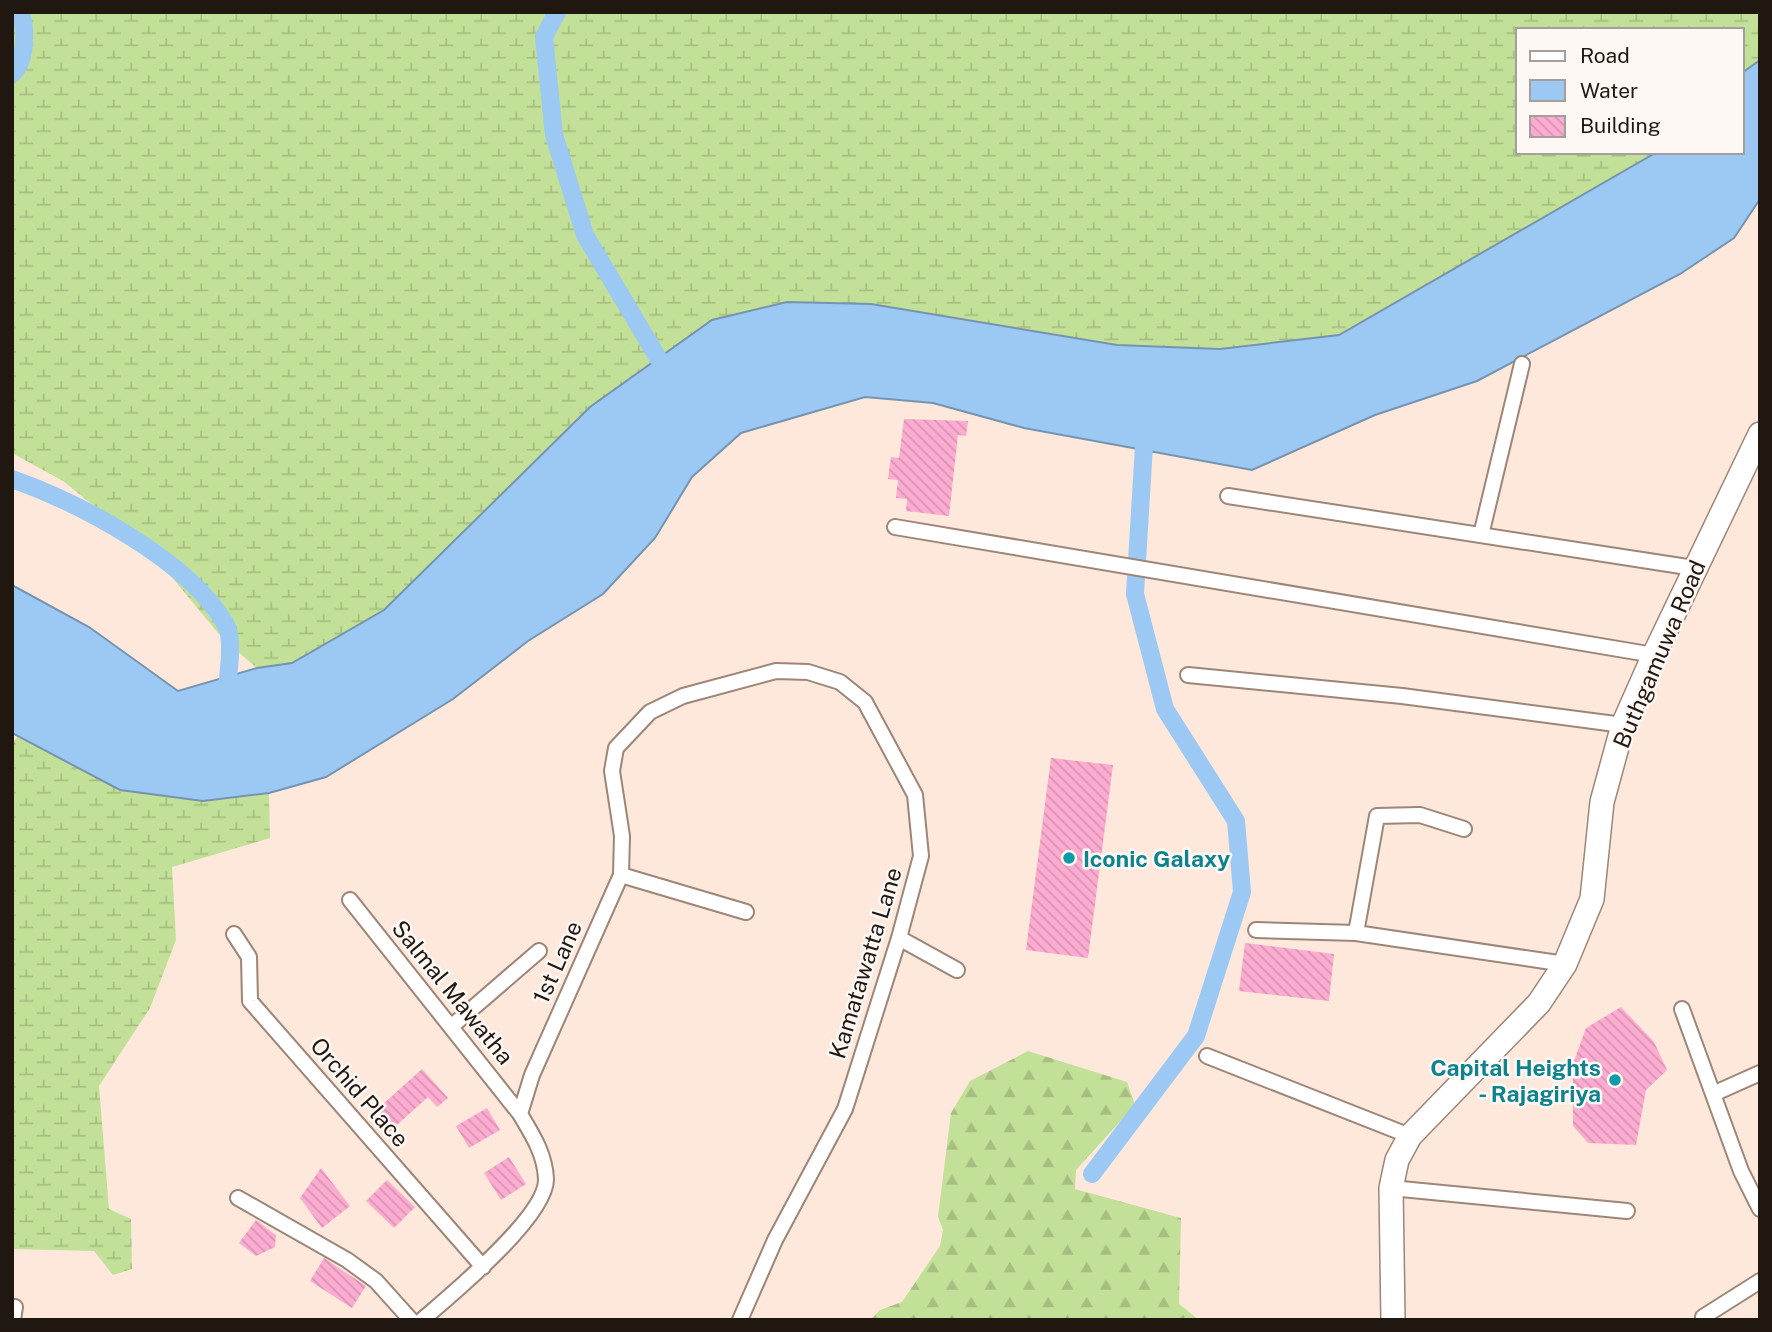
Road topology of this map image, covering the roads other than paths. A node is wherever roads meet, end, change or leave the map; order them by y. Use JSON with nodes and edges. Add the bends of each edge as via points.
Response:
{"nodes":[{"id":1,"x":1522,"y":364,"type":"dead end"},
{"id":2,"x":1760,"y":434,"type":"edge"},
{"id":3,"x":1228,"y":496,"type":"dead end"},
{"id":4,"x":895,"y":527,"type":"dead end"},
{"id":5,"x":1481,"y":535,"type":"junction"},
{"id":6,"x":1695,"y":568,"type":"junction"},
{"id":7,"x":1654,"y":655,"type":"junction"},
{"id":8,"x":776,"y":671,"type":"joint"},
{"id":9,"x":1188,"y":675,"type":"dead end"},
{"id":10,"x":1623,"y":725,"type":"junction"},
{"id":11,"x":1464,"y":829,"type":"dead end"},
{"id":12,"x":621,"y":874,"type":"junction"},
{"id":13,"x":350,"y":900,"type":"dead end"},
{"id":14,"x":746,"y":912,"type":"dead end"},
{"id":15,"x":1256,"y":930,"type":"dead end"},
{"id":16,"x":1356,"y":933,"type":"junction"},
{"id":17,"x":234,"y":934,"type":"dead end"},
{"id":18,"x":899,"y":938,"type":"junction"},
{"id":19,"x":539,"y":951,"type":"dead end"},
{"id":20,"x":1565,"y":964,"type":"junction"},
{"id":21,"x":957,"y":970,"type":"dead end"},
{"id":22,"x":1682,"y":1009,"type":"dead end"},
{"id":23,"x":452,"y":1026,"type":"junction"},
{"id":24,"x":1207,"y":1056,"type":"dead end"},
{"id":25,"x":1760,"y":1073,"type":"edge"},
{"id":26,"x":1713,"y":1094,"type":"junction"},
{"id":27,"x":520,"y":1114,"type":"junction"},
{"id":28,"x":1410,"y":1136,"type":"junction"},
{"id":29,"x":1391,"y":1188,"type":"junction"},
{"id":30,"x":238,"y":1198,"type":"dead end"},
{"id":31,"x":1760,"y":1209,"type":"edge"},
{"id":32,"x":1627,"y":1211,"type":"dead end"},
{"id":33,"x":482,"y":1267,"type":"junction"},
{"id":34,"x":1760,"y":1281,"type":"edge"},
{"id":35,"x":1703,"y":1317,"type":"dead end"},
{"id":36,"x":411,"y":1320,"type":"edge"},
{"id":37,"x":422,"y":1320,"type":"edge"},
{"id":38,"x":740,"y":1320,"type":"edge"},
{"id":39,"x":1393,"y":1320,"type":"edge"}],
"edges":[{"from":1,"to":5,"type":"street"},
{"from":2,"to":6,"type":"main road","name":"Buthgamuwa Road"},
{"from":3,"to":5,"type":"street"},
{"from":4,"to":7,"type":"street"},
{"from":5,"to":6,"type":"street"},
{"from":6,"to":7,"type":"main road","name":"Buthgamuwa Road"},
{"from":7,"to":10,"type":"main road","name":"Buthgamuwa Road"},
{"from":8,"to":12,"type":"street","name":"1st Lane","via":[[683,696],[650,712],[616,748],[611,771],[622,836]]},
{"from":8,"to":18,"type":"street","name":"Kamatawatta Lane","via":[[808,672],[840,682],[865,702],[915,795],[921,856]]},
{"from":9,"to":10,"type":"street","via":[[1402,696]]},
{"from":10,"to":20,"type":"main road","name":"Buthgamuwa Road","via":[[1602,802],[1592,899]]},
{"from":11,"to":16,"type":"street","via":[[1420,815],[1377,816]]},
{"from":12,"to":14,"type":"street"},
{"from":12,"to":27,"type":"street","name":"1st Lane","via":[[532,1075]]},
{"from":13,"to":23,"type":"street","name":"Salmal Mawatha"},
{"from":15,"to":16,"type":"street"},
{"from":16,"to":20,"type":"street"},
{"from":17,"to":33,"type":"street","name":"Orchid Place","via":[[249,957],[250,1001]]},
{"from":18,"to":21,"type":"street"},
{"from":18,"to":38,"type":"street","name":"Kamatawatta Lane","via":[[845,1109],[775,1240]]},
{"from":19,"to":23,"type":"street"},
{"from":20,"to":28,"type":"main road","name":"Buthgamuwa Road","via":[[1539,1003]]},
{"from":22,"to":26,"type":"street"},
{"from":23,"to":27,"type":"street","name":"Salmal Mawatha"},
{"from":24,"to":28,"type":"street"},
{"from":25,"to":26,"type":"street"},
{"from":26,"to":31,"type":"street"},
{"from":27,"to":33,"type":"street","via":[[540,1148],[546,1181],[536,1207]]},
{"from":28,"to":29,"type":"main road","name":"Buthgamuwa Road","via":[[1397,1160]]},
{"from":29,"to":32,"type":"street"},
{"from":29,"to":39,"type":"main road","name":"Buthgamuwa Road"},
{"from":30,"to":36,"type":"street","via":[[347,1260],[376,1281]]},
{"from":33,"to":37,"type":"street"},
{"from":34,"to":35,"type":"street"}]}
